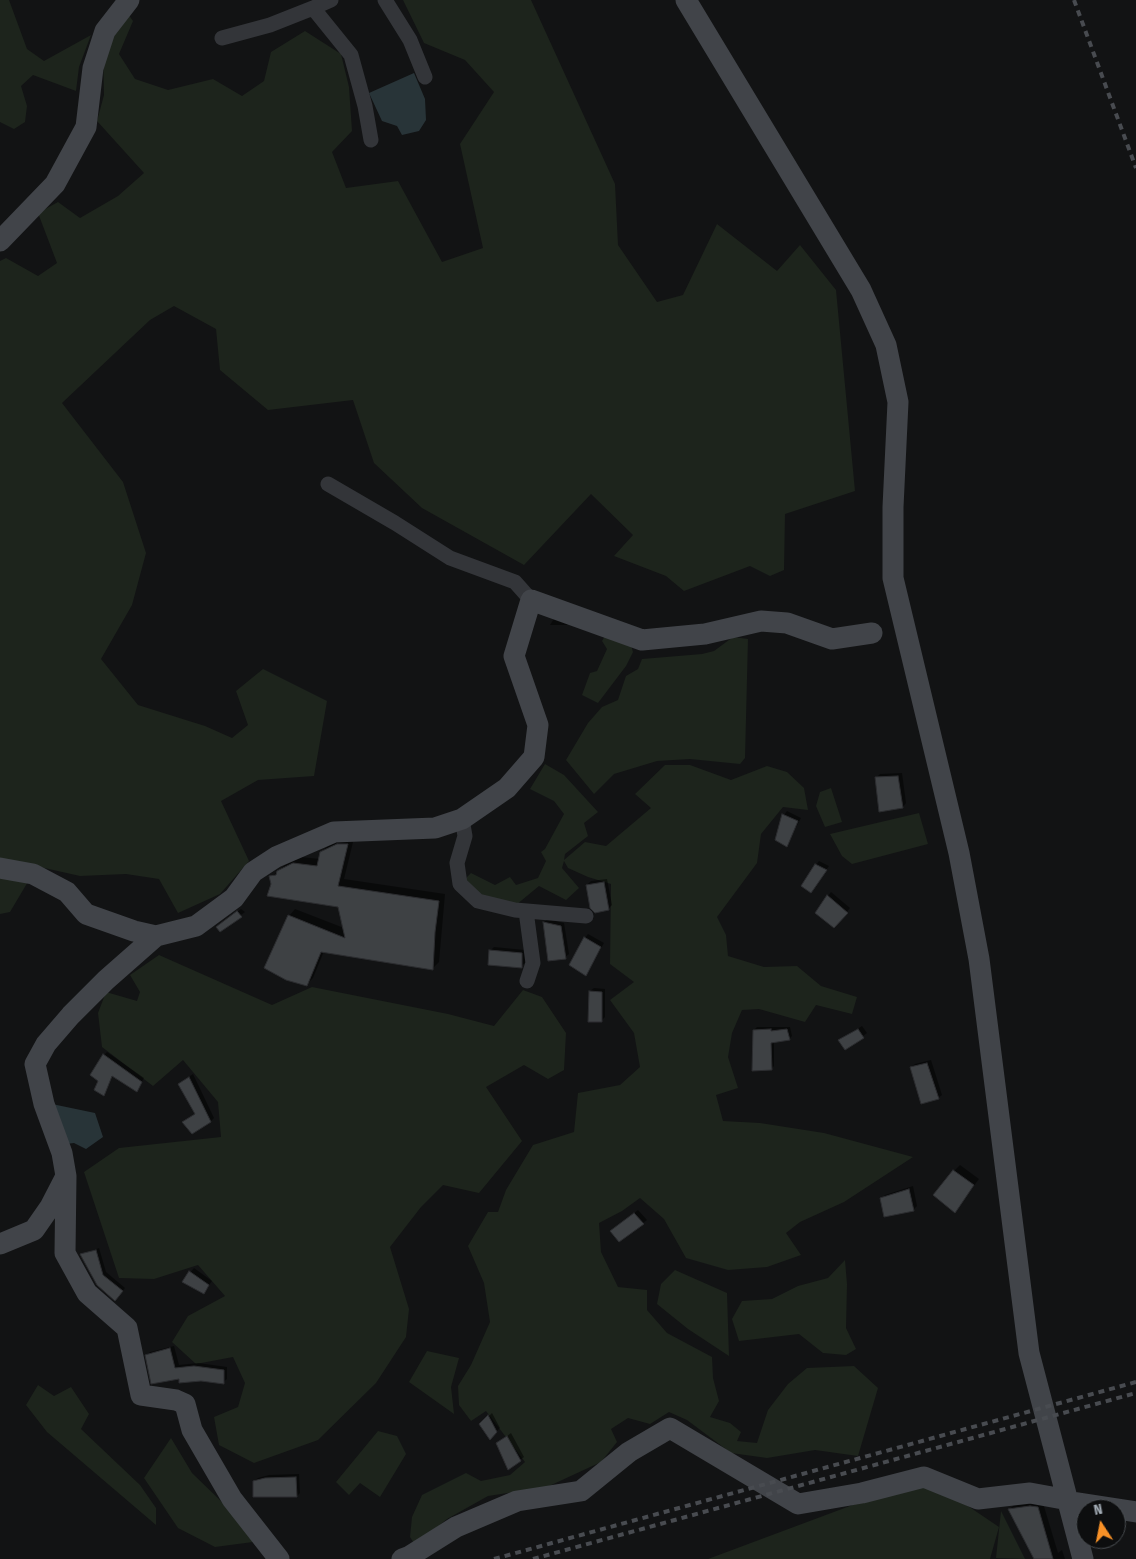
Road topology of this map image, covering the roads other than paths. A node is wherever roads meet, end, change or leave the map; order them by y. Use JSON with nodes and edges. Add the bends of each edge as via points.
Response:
{"nodes":[{"id":1,"x":129,"y":0,"type":"edge"},
{"id":2,"x":331,"y":0,"type":"edge"},
{"id":3,"x":385,"y":0,"type":"edge"},
{"id":4,"x":686,"y":0,"type":"edge"},
{"id":5,"x":313,"y":8,"type":"junction"},
{"id":6,"x":222,"y":38,"type":"dead end"},
{"id":7,"x":425,"y":77,"type":"dead end"},
{"id":8,"x":371,"y":140,"type":"dead end"},
{"id":9,"x":0,"y":241,"type":"edge"},
{"id":10,"x":328,"y":484,"type":"dead end"},
{"id":11,"x":532,"y":600,"type":"junction"},
{"id":12,"x":872,"y":633,"type":"dead end"},
{"id":13,"x":462,"y":819,"type":"junction"},
{"id":14,"x":0,"y":868,"type":"edge"},
{"id":15,"x":526,"y":911,"type":"junction"},
{"id":16,"x":586,"y":916,"type":"dead end"},
{"id":17,"x":156,"y":936,"type":"junction"},
{"id":18,"x":527,"y":981,"type":"dead end"},
{"id":19,"x":66,"y":1176,"type":"junction"},
{"id":20,"x":0,"y":1244,"type":"edge"},
{"id":21,"x":1064,"y":1500,"type":"junction"},
{"id":22,"x":1136,"y":1512,"type":"edge"},
{"id":23,"x":279,"y":1559,"type":"edge"},
{"id":24,"x":402,"y":1559,"type":"edge"},
{"id":25,"x":1083,"y":1559,"type":"edge"}],
"edges":[{"from":1,"to":9,"type":"street","via":[[105,31],[93,68],[86,127],[55,184]]},
{"from":2,"to":5,"type":"street"},
{"from":3,"to":7,"type":"street","via":[[410,40]]},
{"from":4,"to":21,"type":"street","via":[[861,290],[886,345],[898,402],[893,578],[959,853],[979,960],[1028,1353]]},
{"from":5,"to":6,"type":"street","via":[[270,25]]},
{"from":5,"to":8,"type":"street","via":[[351,55]]},
{"from":10,"to":11,"type":"street","via":[[450,558],[515,582]]},
{"from":11,"to":12,"type":"street","via":[[642,640],[705,634],[762,621],[788,623],[832,638]]},
{"from":11,"to":13,"type":"street","via":[[514,656],[538,725],[534,757],[506,788]]},
{"from":13,"to":15,"type":"street","via":[[465,836],[457,864],[460,884],[478,901]]},
{"from":13,"to":17,"type":"street","via":[[435,828],[334,832],[276,857],[253,872],[234,898],[196,926]]},
{"from":14,"to":17,"type":"street","via":[[33,874],[67,892],[86,914]]},
{"from":15,"to":16,"type":"street"},
{"from":15,"to":18,"type":"street","via":[[532,963]]},
{"from":17,"to":19,"type":"street","via":[[71,1015],[46,1044],[35,1064]]},
{"from":19,"to":20,"type":"street","via":[[34,1230]]},
{"from":19,"to":23,"type":"street","via":[[65,1253],[87,1293],[127,1328],[141,1395],[185,1404],[192,1430],[223,1484]]},
{"from":21,"to":22,"type":"street"},
{"from":21,"to":24,"type":"street","via":[[1030,1493],[978,1499],[924,1477],[862,1493],[798,1504],[670,1428],[629,1452],[581,1491],[517,1501],[456,1527]]},
{"from":21,"to":25,"type":"street"}]}
